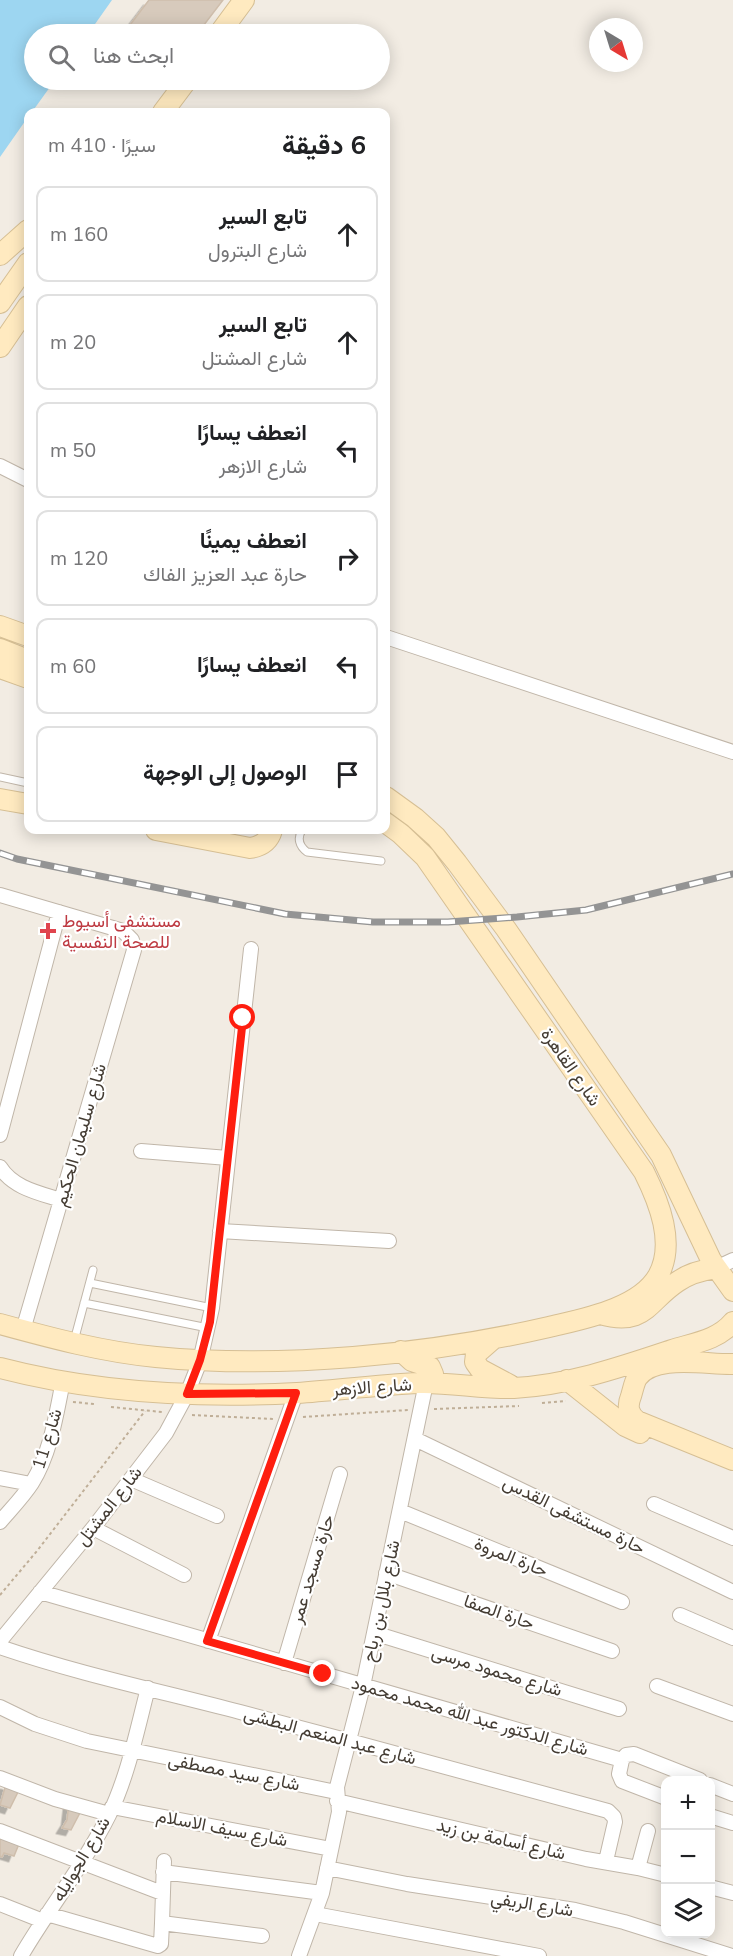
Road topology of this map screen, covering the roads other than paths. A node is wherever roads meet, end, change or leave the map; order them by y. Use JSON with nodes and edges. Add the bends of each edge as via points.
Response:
{"nodes":[{"id":1,"x":244,"y":0,"type":"edge"},
{"id":2,"x":226,"y":24,"type":"edge"},
{"id":3,"x":180,"y":90,"type":"edge"},
{"id":4,"x":166,"y":108,"type":"edge"},
{"id":5,"x":24,"y":234,"type":"edge"},
{"id":6,"x":0,"y":255,"type":"edge"},
{"id":7,"x":24,"y":269,"type":"edge"},
{"id":8,"x":0,"y":303,"type":"edge"},
{"id":9,"x":24,"y":312,"type":"edge"},
{"id":10,"x":0,"y":348,"type":"edge"},
{"id":11,"x":0,"y":466,"type":"edge"},
{"id":12,"x":24,"y":478,"type":"edge"},
{"id":13,"x":0,"y":626,"type":"edge"},
{"id":14,"x":24,"y":635,"type":"edge"},
{"id":15,"x":390,"y":638,"type":"edge"},
{"id":16,"x":0,"y":649,"type":"edge"},
{"id":17,"x":24,"y":658,"type":"edge"},
{"id":18,"x":0,"y":668,"type":"edge"},
{"id":19,"x":24,"y":677,"type":"edge"},
{"id":20,"x":733,"y":752,"type":"edge"},
{"id":21,"x":0,"y":777,"type":"edge"},
{"id":22,"x":24,"y":782,"type":"edge"},
{"id":23,"x":0,"y":799,"type":"edge"},
{"id":24,"x":390,"y":799,"type":"edge"},
{"id":25,"x":24,"y":803,"type":"edge"},
{"id":26,"x":390,"y":826,"type":"edge"},
{"id":27,"x":177,"y":834,"type":"edge"},
{"id":28,"x":271,"y":834,"type":"edge"},
{"id":29,"x":301,"y":834,"type":"edge"},
{"id":30,"x":381,"y":861,"type":"dead end"},
{"id":31,"x":0,"y":895,"type":"edge"},
{"id":32,"x":59,"y":912,"type":"junction"},
{"id":33,"x":251,"y":949,"type":"dead end"},
{"id":34,"x":0,"y":1132,"type":"edge"},
{"id":35,"x":141,"y":1151,"type":"dead end"},
{"id":36,"x":228,"y":1158,"type":"junction"},
{"id":37,"x":0,"y":1167,"type":"edge"},
{"id":38,"x":61,"y":1200,"type":"junction"},
{"id":39,"x":220,"y":1231,"type":"junction"},
{"id":40,"x":389,"y":1241,"type":"dead end"},
{"id":41,"x":724,"y":1264,"type":"edge"},
{"id":42,"x":93,"y":1270,"type":"dead end"},
{"id":43,"x":90,"y":1283,"type":"junction"},
{"id":44,"x":733,"y":1291,"type":"edge"},
{"id":45,"x":84,"y":1303,"type":"junction"},
{"id":46,"x":212,"y":1308,"type":"junction"},
{"id":47,"x":600,"y":1314,"type":"junction"},
{"id":48,"x":0,"y":1324,"type":"edge"},
{"id":49,"x":732,"y":1326,"type":"edge"},
{"id":50,"x":208,"y":1328,"type":"junction"},
{"id":51,"x":23,"y":1330,"type":"junction"},
{"id":52,"x":492,"y":1340,"type":"junction"},
{"id":53,"x":74,"y":1343,"type":"junction"},
{"id":54,"x":401,"y":1351,"type":"junction"},
{"id":55,"x":200,"y":1360,"type":"junction"},
{"id":56,"x":733,"y":1364,"type":"edge"},
{"id":57,"x":0,"y":1368,"type":"edge"},
{"id":58,"x":567,"y":1380,"type":"junction"},
{"id":59,"x":63,"y":1381,"type":"junction"},
{"id":60,"x":426,"y":1383,"type":"junction"},
{"id":61,"x":515,"y":1388,"type":"junction"},
{"id":62,"x":296,"y":1393,"type":"junction"},
{"id":63,"x":187,"y":1394,"type":"junction"},
{"id":64,"x":416,"y":1438,"type":"junction"},
{"id":65,"x":733,"y":1460,"type":"edge"},
{"id":66,"x":733,"y":1469,"type":"edge"},
{"id":67,"x":340,"y":1474,"type":"dead end"},
{"id":68,"x":0,"y":1478,"type":"edge"},
{"id":69,"x":131,"y":1479,"type":"junction"},
{"id":70,"x":31,"y":1484,"type":"junction"},
{"id":71,"x":654,"y":1504,"type":"dead end"},
{"id":72,"x":400,"y":1511,"type":"junction"},
{"id":73,"x":217,"y":1516,"type":"dead end"},
{"id":74,"x":0,"y":1522,"type":"edge"},
{"id":75,"x":93,"y":1528,"type":"junction"},
{"id":76,"x":732,"y":1533,"type":"edge"},
{"id":77,"x":386,"y":1573,"type":"junction"},
{"id":78,"x":184,"y":1575,"type":"dead end"},
{"id":79,"x":40,"y":1592,"type":"junction"},
{"id":80,"x":733,"y":1592,"type":"edge"},
{"id":81,"x":622,"y":1602,"type":"dead end"},
{"id":82,"x":680,"y":1615,"type":"dead end"},
{"id":83,"x":374,"y":1633,"type":"junction"},
{"id":84,"x":733,"y":1638,"type":"edge"},
{"id":85,"x":0,"y":1641,"type":"edge"},
{"id":86,"x":207,"y":1641,"type":"junction"},
{"id":87,"x":0,"y":1647,"type":"edge"},
{"id":88,"x":612,"y":1652,"type":"dead end"},
{"id":89,"x":284,"y":1663,"type":"junction"},
{"id":90,"x":363,"y":1686,"type":"junction"},
{"id":91,"x":657,"y":1686,"type":"dead end"},
{"id":92,"x":148,"y":1688,"type":"junction"},
{"id":93,"x":0,"y":1707,"type":"edge"},
{"id":94,"x":620,"y":1709,"type":"dead end"},
{"id":95,"x":733,"y":1714,"type":"edge"},
{"id":96,"x":349,"y":1740,"type":"junction"},
{"id":97,"x":131,"y":1751,"type":"junction"},
{"id":98,"x":622,"y":1760,"type":"junction"},
{"id":99,"x":690,"y":1776,"type":"edge"},
{"id":100,"x":0,"y":1778,"type":"edge"},
{"id":101,"x":715,"y":1787,"type":"edge"},
{"id":102,"x":733,"y":1794,"type":"edge"},
{"id":103,"x":337,"y":1796,"type":"junction"},
{"id":104,"x":661,"y":1796,"type":"edge"},
{"id":105,"x":111,"y":1811,"type":"junction"},
{"id":106,"x":715,"y":1817,"type":"edge"},
{"id":107,"x":733,"y":1823,"type":"edge"},
{"id":108,"x":0,"y":1831,"type":"edge"},
{"id":109,"x":648,"y":1831,"type":"dead end"},
{"id":110,"x":331,"y":1849,"type":"junction"},
{"id":111,"x":606,"y":1862,"type":"junction"},
{"id":112,"x":82,"y":1863,"type":"junction"},
{"id":113,"x":327,"y":1868,"type":"junction"},
{"id":114,"x":638,"y":1868,"type":"junction"},
{"id":115,"x":661,"y":1874,"type":"edge"},
{"id":116,"x":715,"y":1888,"type":"edge"},
{"id":117,"x":162,"y":1893,"type":"junction"},
{"id":118,"x":322,"y":1893,"type":"junction"},
{"id":119,"x":733,"y":1893,"type":"edge"},
{"id":120,"x":0,"y":1904,"type":"edge"},
{"id":121,"x":315,"y":1914,"type":"junction"},
{"id":122,"x":45,"y":1917,"type":"junction"},
{"id":123,"x":162,"y":1923,"type":"junction"},
{"id":124,"x":262,"y":1936,"type":"dead end"},
{"id":125,"x":27,"y":1954,"type":"edge"},
{"id":126,"x":299,"y":1956,"type":"edge"},
{"id":127,"x":539,"y":1956,"type":"edge"},
{"id":128,"x":732,"y":1956,"type":"edge"}],
"edges":[{"from":1,"to":2,"type":"main road"},
{"from":3,"to":4,"type":"main road"},
{"from":5,"to":6,"type":"main road"},
{"from":7,"to":8,"type":"main road"},
{"from":9,"to":10,"type":"main road"},
{"from":11,"to":12,"type":"street"},
{"from":13,"to":14,"type":"main road"},
{"from":15,"to":20,"type":"street"},
{"from":16,"to":17,"type":"main road"},
{"from":18,"to":19,"type":"main road"},
{"from":21,"to":22,"type":"lane"},
{"from":23,"to":25,"type":"main road"},
{"from":24,"to":41,"type":"main road","name":"شارع القاهرة","via":[[436,837],[506,928],[661,1155]]},
{"from":26,"to":47,"type":"main road","name":"شارع القاهرة","via":[[425,857],[628,1149],[654,1193],[665,1243],[658,1277],[637,1296]]},
{"from":27,"to":28,"type":"main road","via":[[250,848],[262,844]]},
{"from":29,"to":30,"type":"lane","via":[[299,840],[307,852]]},
{"from":31,"to":32,"type":"street"},
{"from":32,"to":34,"type":"street"},
{"from":32,"to":38,"type":"street","name":"شارع سليمان الحكيم","via":[[123,931],[132,940],[134,950]]},
{"from":33,"to":36,"type":"street","name":"شارع المشتل"},
{"from":35,"to":36,"type":"street"},
{"from":36,"to":39,"type":"street","name":"شارع المشتل"},
{"from":37,"to":38,"type":"street","via":[[20,1186]]},
{"from":38,"to":51,"type":"street","name":"شارع سليمان الحكيم"},
{"from":39,"to":40,"type":"street"},
{"from":39,"to":46,"type":"street","name":"شارع المشتل"},
{"from":41,"to":44,"type":"main road"},
{"from":41,"to":47,"type":"main road","via":[[676,1282],[650,1308],[635,1315],[618,1318]]},
{"from":42,"to":43,"type":"lane"},
{"from":43,"to":45,"type":"lane"},
{"from":43,"to":46,"type":"lane"},
{"from":45,"to":50,"type":"lane"},
{"from":45,"to":53,"type":"lane"},
{"from":46,"to":50,"type":"street","name":"شارع المشتل"},
{"from":47,"to":52,"type":"main road","name":"شارع الازهر"},
{"from":48,"to":51,"type":"main road","name":"شارع الازهر"},
{"from":49,"to":58,"type":"main road","name":"شارع الازهر","via":[[705,1341]]},
{"from":50,"to":55,"type":"street","name":"شارع المشتل"},
{"from":51,"to":53,"type":"main road","name":"شارع الازهر"},
{"from":52,"to":54,"type":"main road","name":"شارع الازهر"},
{"from":52,"to":61,"type":"main road","via":[[476,1354],[474,1362],[480,1370]]},
{"from":53,"to":55,"type":"main road","name":"شارع الازهر","via":[[109,1351]]},
{"from":54,"to":55,"type":"main road","name":"شارع الازهر","via":[[296,1359]]},
{"from":54,"to":60,"type":"main road","via":[[430,1367],[433,1374]]},
{"from":55,"to":63,"type":"street","name":"شارع المشتل"},
{"from":56,"to":65,"type":"main road","via":[[670,1363],[649,1368],[637,1378],[628,1409],[637,1421]]},
{"from":57,"to":59,"type":"main road","name":"شارع الازهر"},
{"from":58,"to":61,"type":"main road","name":"شارع الازهر"},
{"from":58,"to":66,"type":"main road","via":[[625,1426]]},
{"from":59,"to":63,"type":"main road","name":"شارع الازهر"},
{"from":59,"to":70,"type":"street","name":"شارع 11","via":[[52,1434]]},
{"from":60,"to":61,"type":"main road","name":"شارع الازهر"},
{"from":60,"to":62,"type":"main road","name":"شارع الازهر"},
{"from":60,"to":64,"type":"street","name":"شارع بلال بن رباح"},
{"from":62,"to":63,"type":"main road","name":"شارع الازهر"},
{"from":62,"to":86,"type":"street"},
{"from":63,"to":69,"type":"street","name":"شارع المشتل","via":[[166,1432]]},
{"from":64,"to":72,"type":"street","name":"شارع بلال بن رباح"},
{"from":64,"to":80,"type":"street","name":"حارة مستشفى القدس"},
{"from":67,"to":89,"type":"street","name":"حارة مسجد عمر"},
{"from":68,"to":70,"type":"street"},
{"from":69,"to":73,"type":"street"},
{"from":69,"to":75,"type":"street","name":"شارع المشتل"},
{"from":70,"to":74,"type":"street","name":"شارع 11"},
{"from":71,"to":76,"type":"street"},
{"from":72,"to":77,"type":"street","name":"شارع بلال بن رباح"},
{"from":72,"to":81,"type":"street","name":"حارة المروة"},
{"from":75,"to":78,"type":"street"},
{"from":75,"to":79,"type":"street","name":"شارع المشتل"},
{"from":77,"to":83,"type":"street","name":"شارع بلال بن رباح"},
{"from":77,"to":88,"type":"street","name":"حارة الصفا"},
{"from":79,"to":85,"type":"street","name":"شارع المشتل"},
{"from":79,"to":86,"type":"street","name":"شارع الدكتور عبد الله محمد محمود"},
{"from":82,"to":84,"type":"street"},
{"from":83,"to":90,"type":"street","name":"شارع بلال بن رباح"},
{"from":83,"to":94,"type":"street","name":"شارع محمود مرسى"},
{"from":86,"to":89,"type":"street","name":"شارع الدكتور عبد الله محمد محمود"},
{"from":87,"to":92,"type":"street","name":"شارع عبد المنعم البطشى","via":[[88,1675]]},
{"from":89,"to":90,"type":"street","name":"شارع الدكتور عبد الله محمد محمود"},
{"from":90,"to":96,"type":"street","name":"شارع بلال بن رباح"},
{"from":90,"to":98,"type":"street","name":"شارع الدكتور عبد الله محمد محمود"},
{"from":91,"to":95,"type":"street"},
{"from":92,"to":96,"type":"street","name":"شارع عبد المنعم البطشى"},
{"from":92,"to":97,"type":"street","name":"شارع الجوايله"},
{"from":93,"to":97,"type":"street","name":"شارع سيد مصطفى","via":[[52,1730]]},
{"from":96,"to":103,"type":"street","name":"شارع بلال بن رباح"},
{"from":96,"to":111,"type":"street","name":"شارع عبد المنعم البطشى","via":[[608,1811],[615,1822]]},
{"from":97,"to":103,"type":"street","name":"شارع سيد مصطفى"},
{"from":97,"to":105,"type":"street","name":"شارع الجوايله"},
{"from":98,"to":99,"type":"street","name":"شارع الدكتور عبد الله محمد محمود","via":[[634,1754]]},
{"from":98,"to":104,"type":"street","via":[[622,1781]]},
{"from":100,"to":105,"type":"street","name":"شارع سيف الاسلام","via":[[55,1799]]},
{"from":101,"to":102,"type":"street"},
{"from":103,"to":110,"type":"street","name":"شارع بلال بن رباح","via":[[339,1812]]},
{"from":103,"to":111,"type":"street","name":"شارع أسامة بن زيد"},
{"from":105,"to":110,"type":"street","name":"شارع سيف الاسلام"},
{"from":105,"to":112,"type":"street","name":"شارع الجوايله"},
{"from":106,"to":107,"type":"street"},
{"from":108,"to":112,"type":"street"},
{"from":109,"to":114,"type":"street"},
{"from":110,"to":113,"type":"street","name":"شارع بلال بن رباح"},
{"from":111,"to":114,"type":"street","name":"شارع أسامة بن زيد"},
{"from":112,"to":117,"type":"street"},
{"from":112,"to":122,"type":"street","name":"شارع الجوايله"},
{"from":113,"to":118,"type":"street","name":"شارع بلال بن رباح"},
{"from":113,"to":128,"type":"street","name":"شارع الريفي","via":[[575,1910]]},
{"from":114,"to":115,"type":"street","name":"شارع أسامة بن زيد"},
{"from":116,"to":119,"type":"street"},
{"from":117,"to":118,"type":"street","via":[[163,1866]]},
{"from":117,"to":123,"type":"street"},
{"from":118,"to":121,"type":"street","name":"شارع بلال بن رباح"},
{"from":120,"to":122,"type":"street"},
{"from":121,"to":126,"type":"street","name":"شارع بلال بن رباح"},
{"from":121,"to":127,"type":"street"},
{"from":122,"to":123,"type":"street","via":[[158,1946]]},
{"from":122,"to":125,"type":"street","name":"شارع الجوايله"},
{"from":123,"to":124,"type":"street"}]}
